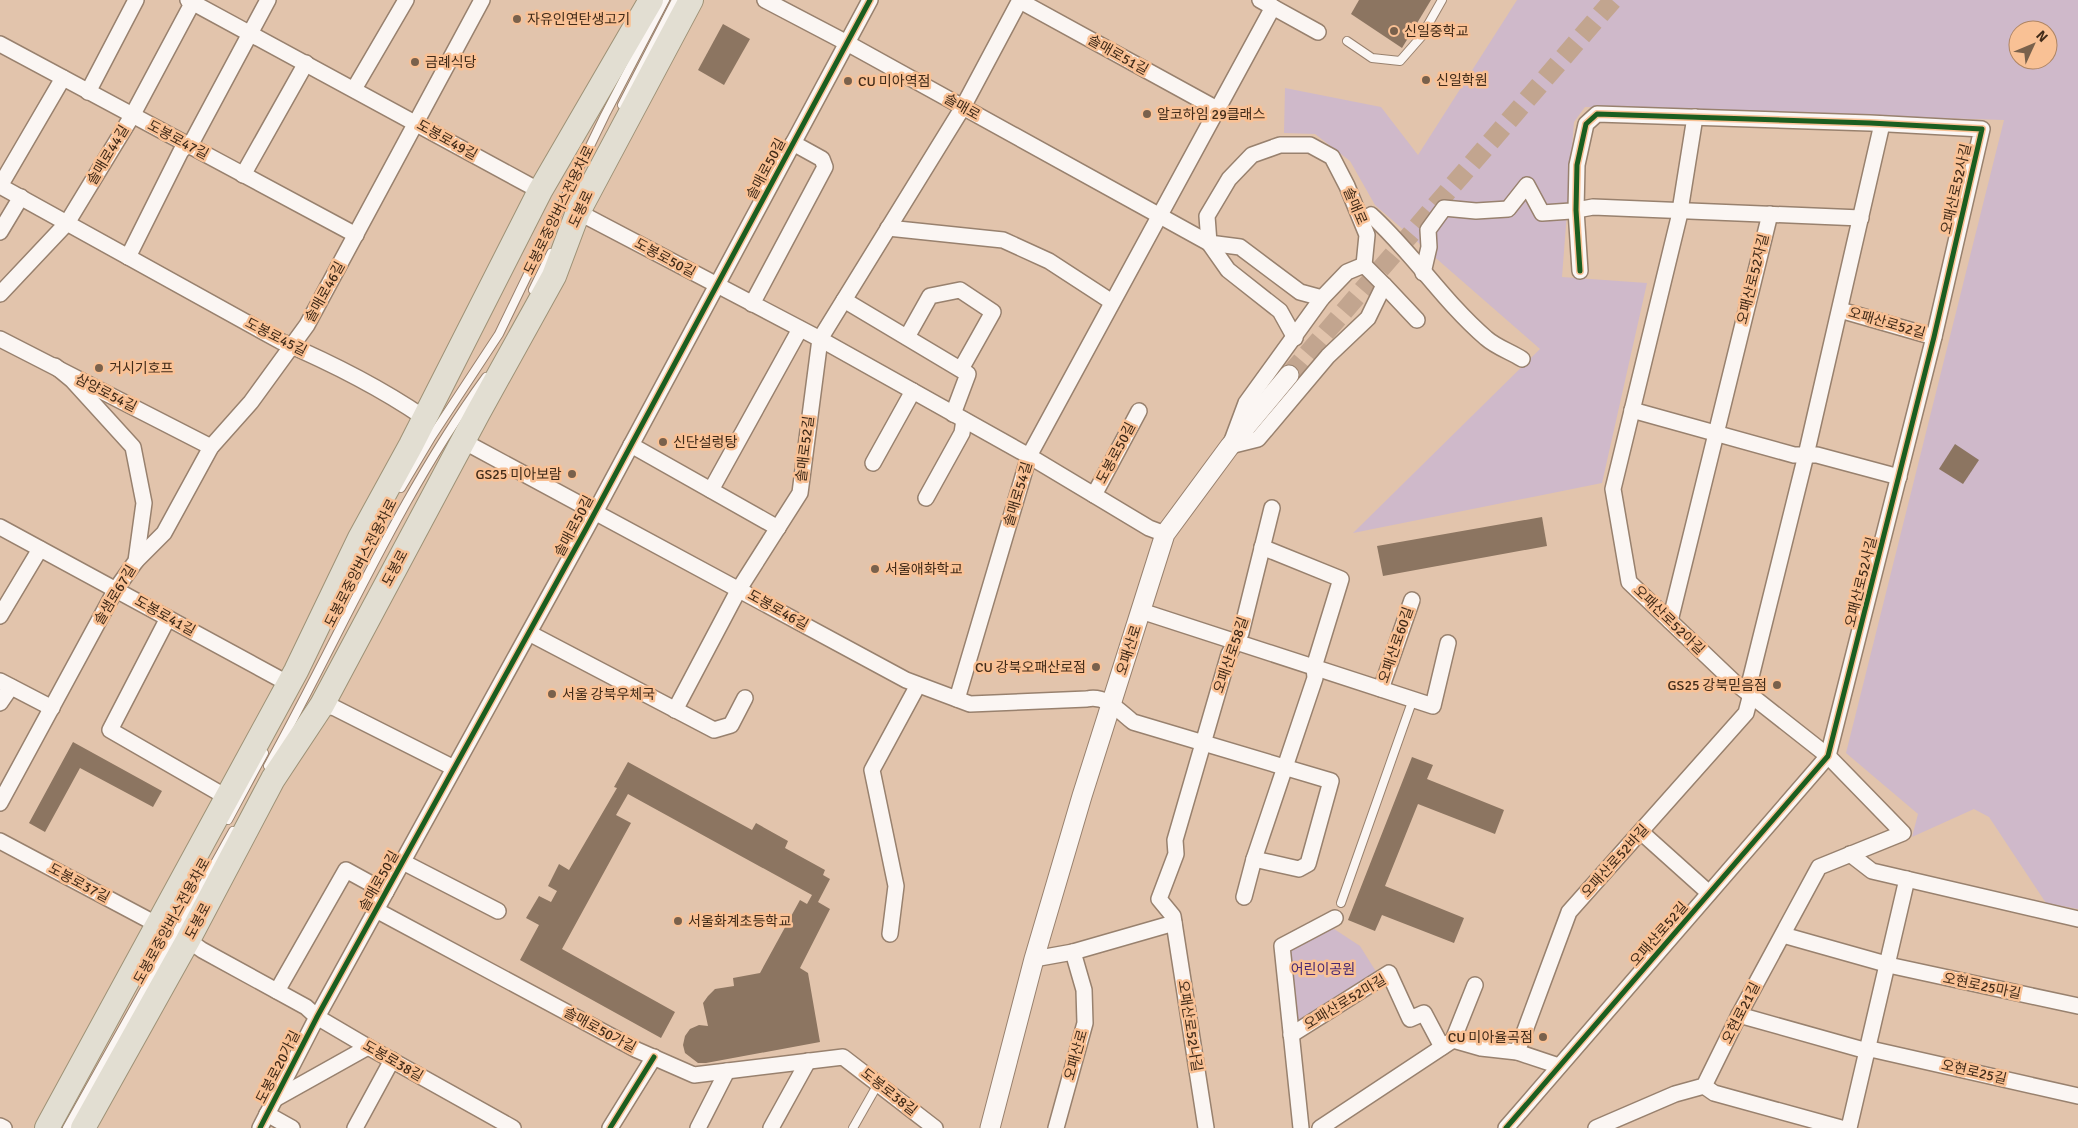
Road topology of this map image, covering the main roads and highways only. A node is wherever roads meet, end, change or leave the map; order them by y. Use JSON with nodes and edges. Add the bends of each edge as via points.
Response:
{"nodes":[{"id":1,"x":650,"y":0,"type":"edge"},
{"id":2,"x":691,"y":0,"type":"edge"},
{"id":3,"x":47,"y":1128,"type":"edge"},
{"id":4,"x":83,"y":1128,"type":"edge"}],
"edges":[{"from":1,"to":3,"type":"main road","via":[[540,191],[360,538],[293,685],[228,798],[162,930],[95,1037]]},
{"from":2,"to":4,"type":"main road","name":"도봉로","via":[[570,220],[554,276],[322,705],[273,779]]}]}
